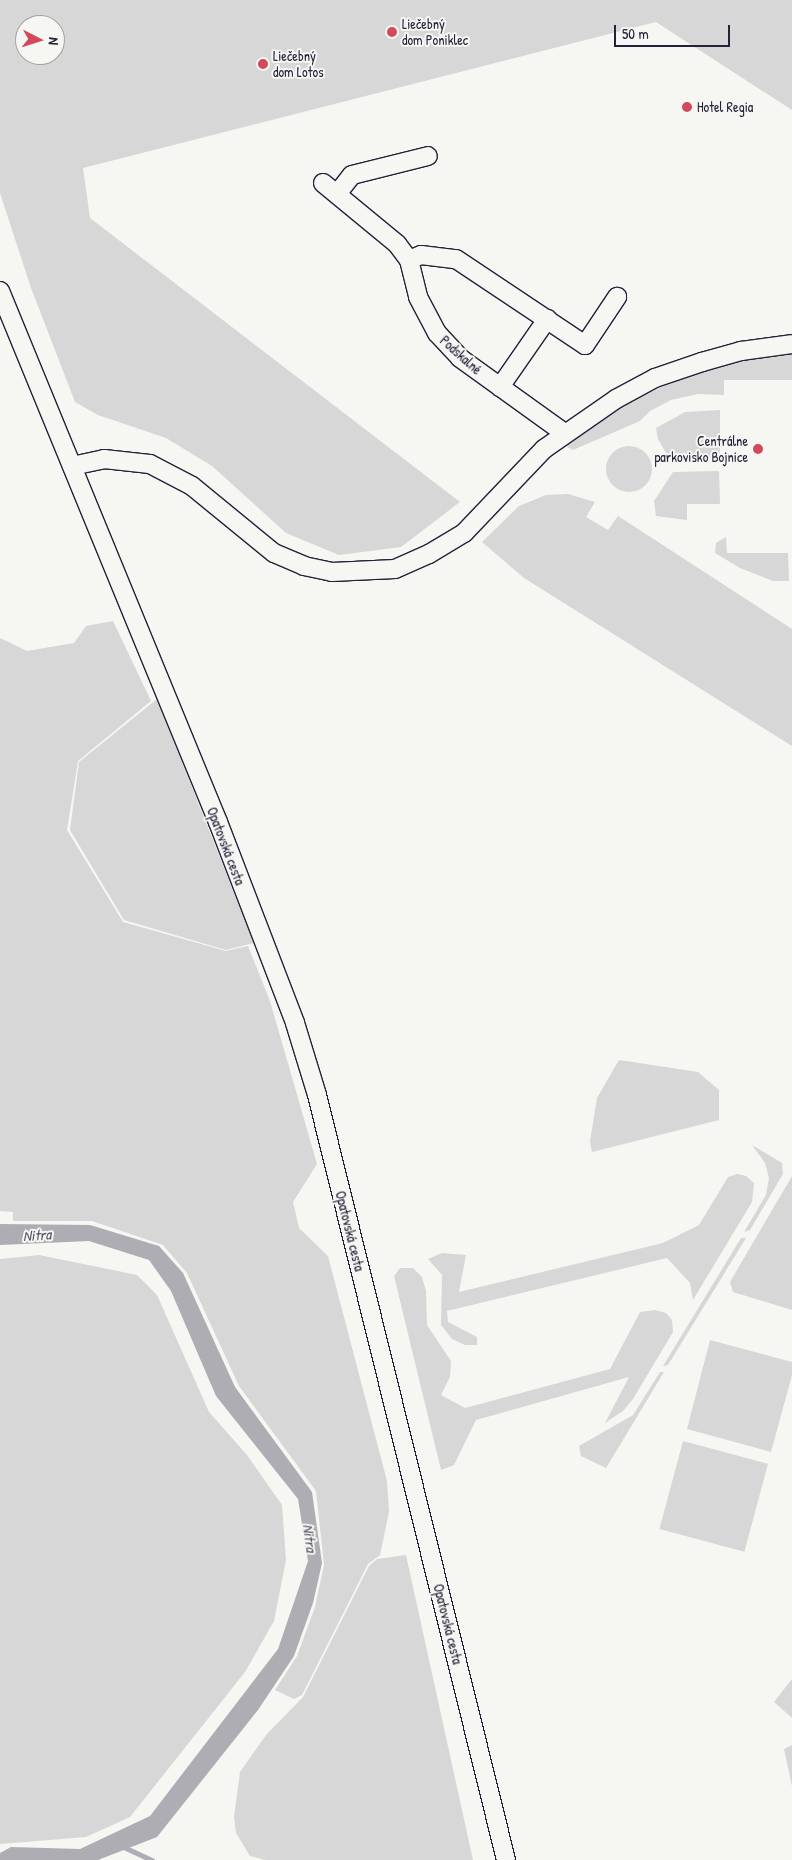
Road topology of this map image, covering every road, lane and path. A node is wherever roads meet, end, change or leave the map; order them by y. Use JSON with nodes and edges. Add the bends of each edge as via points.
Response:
{"nodes":[{"id":1,"x":428,"y":156,"type":"dead end"},
{"id":2,"x":323,"y":183,"type":"dead end"},
{"id":3,"x":337,"y":194,"type":"junction"},
{"id":4,"x":409,"y":260,"type":"junction"},
{"id":5,"x":0,"y":291,"type":"edge"},
{"id":6,"x":618,"y":297,"type":"dead end"},
{"id":7,"x":547,"y":319,"type":"junction"},
{"id":8,"x":792,"y":344,"type":"edge"},
{"id":9,"x":500,"y":387,"type":"junction"},
{"id":10,"x":563,"y":432,"type":"junction"},
{"id":11,"x":72,"y":466,"type":"junction"},
{"id":12,"x":506,"y":1860,"type":"edge"}],
"edges":[{"from":1,"to":3,"type":"street","via":[[352,175]]},
{"from":2,"to":3,"type":"street","name":"Podskalné"},
{"from":3,"to":4,"type":"street","name":"Podskalné","via":[[397,244]]},
{"from":4,"to":7,"type":"street","via":[[421,255],[456,259]]},
{"from":4,"to":9,"type":"street","name":"Podskalné","via":[[418,297],[437,333],[460,358]]},
{"from":5,"to":11,"type":"street","name":"Opatovská cesta"},
{"from":6,"to":7,"type":"street","via":[[585,345]]},
{"from":7,"to":9,"type":"street"},
{"from":8,"to":10,"type":"street","via":[[741,351],[655,378]]},
{"from":9,"to":10,"type":"street","name":"Podskalné"},
{"from":10,"to":11,"type":"street","via":[[510,483],[464,534],[396,569],[365,572],[332,572],[304,566],[274,553],[192,486],[150,464],[104,459]]},
{"from":11,"to":12,"type":"street","name":"Opatovská cesta","via":[[298,1032],[317,1096]]}]}
